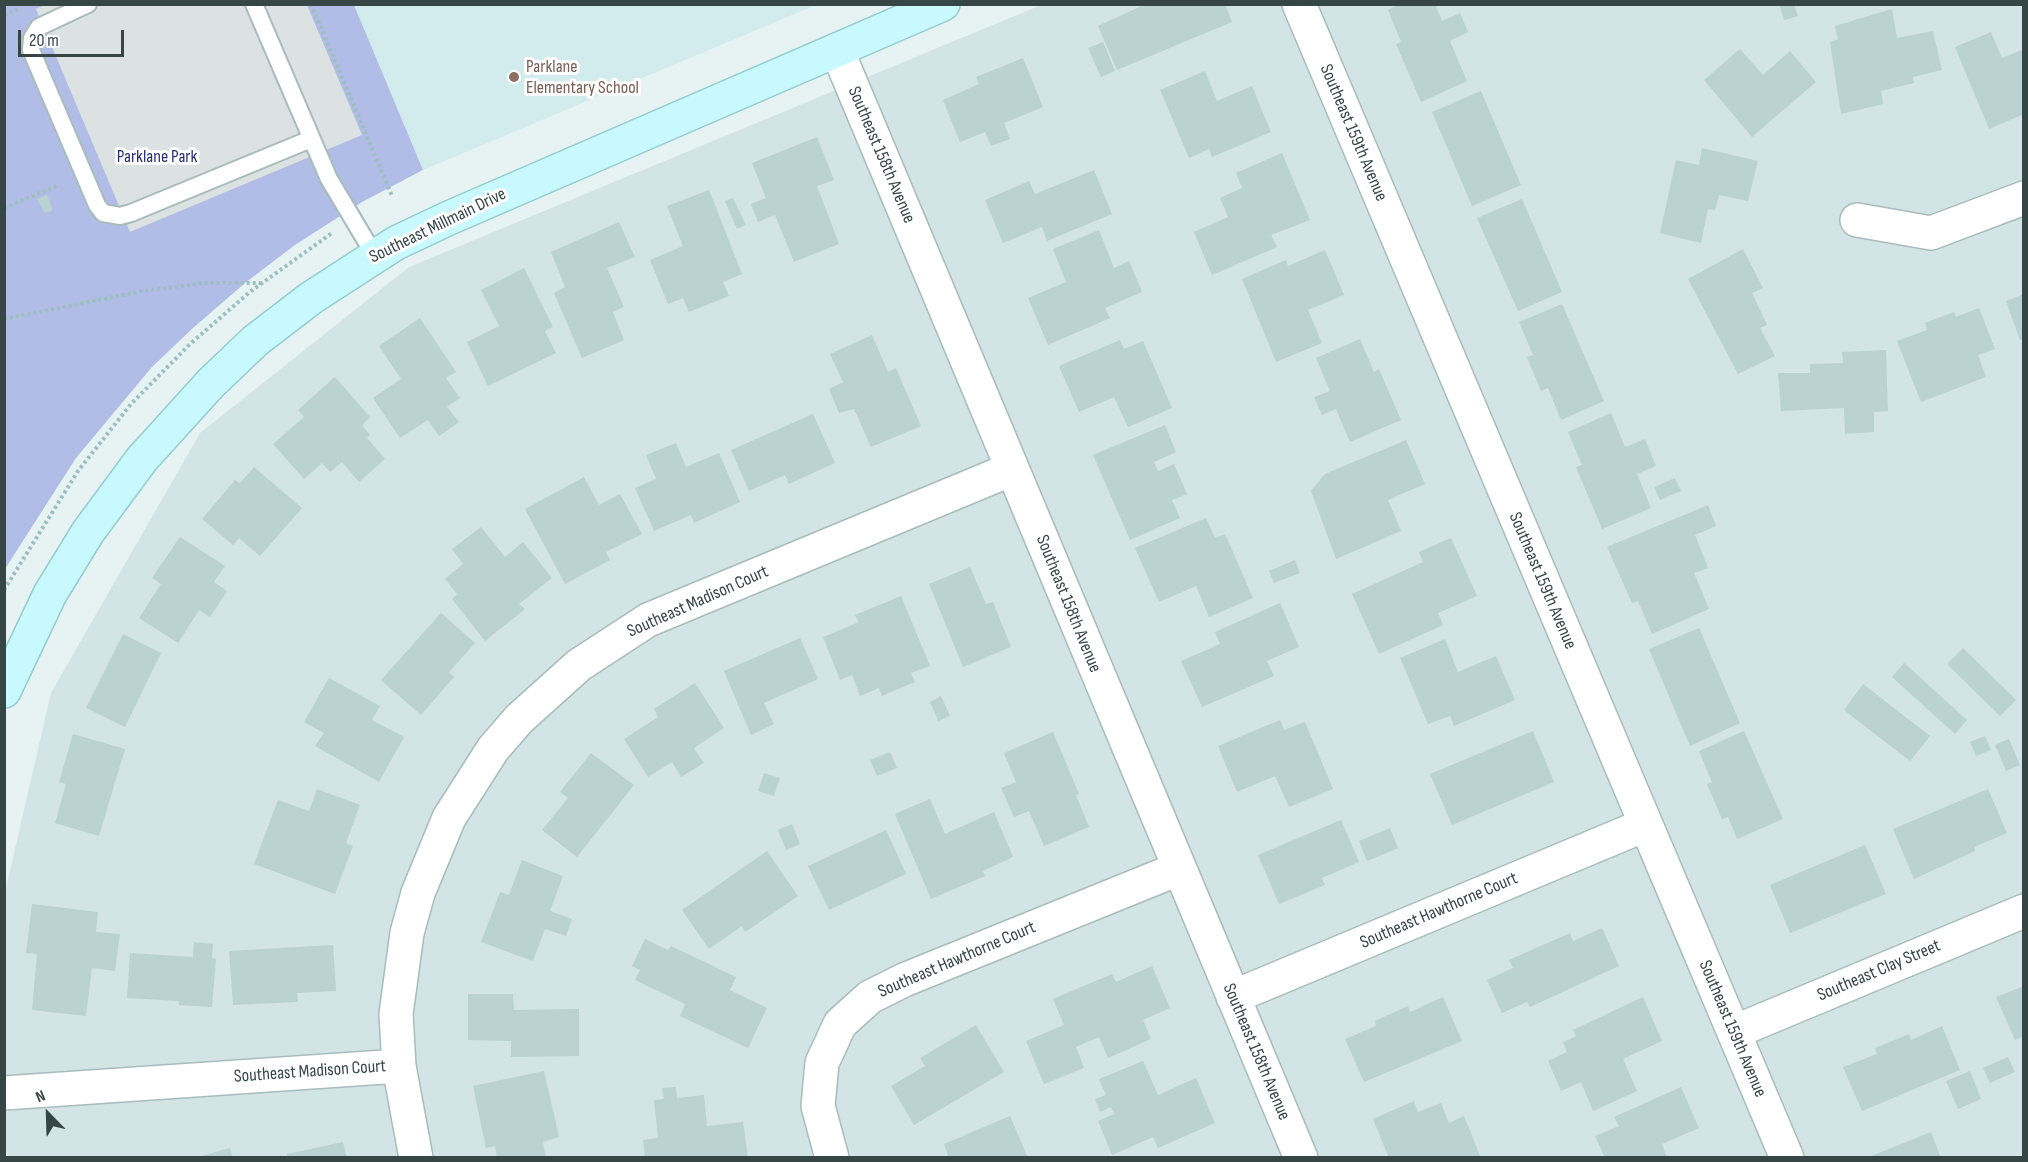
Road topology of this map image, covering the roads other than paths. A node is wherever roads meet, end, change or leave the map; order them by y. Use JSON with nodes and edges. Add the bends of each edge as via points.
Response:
{"nodes":[{"id":1,"x":88,"y":4,"type":"edge"},
{"id":2,"x":254,"y":4,"type":"edge"},
{"id":3,"x":943,"y":4,"type":"edge"},
{"id":4,"x":1299,"y":4,"type":"edge"},
{"id":5,"x":837,"y":50,"type":"junction"},
{"id":6,"x":310,"y":139,"type":"junction"},
{"id":7,"x":2024,"y":198,"type":"edge"},
{"id":8,"x":1857,"y":220,"type":"dead end"},
{"id":9,"x":375,"y":256,"type":"junction"},
{"id":10,"x":1012,"y":469,"type":"junction"},
{"id":11,"x":4,"y":691,"type":"edge"},
{"id":12,"x":1645,"y":825,"type":"junction"},
{"id":13,"x":1178,"y":869,"type":"junction"},
{"id":14,"x":2024,"y":911,"type":"edge"},
{"id":15,"x":1233,"y":997,"type":"junction"},
{"id":16,"x":1734,"y":1032,"type":"junction"},
{"id":17,"x":399,"y":1066,"type":"junction"},
{"id":18,"x":4,"y":1093,"type":"edge"},
{"id":19,"x":416,"y":1158,"type":"edge"},
{"id":20,"x":832,"y":1158,"type":"edge"},
{"id":21,"x":1301,"y":1158,"type":"edge"},
{"id":22,"x":1786,"y":1158,"type":"edge"}],
"edges":[{"from":1,"to":6,"type":"lane","via":[[39,27],[31,50],[96,205],[103,213],[120,216]]},
{"from":2,"to":6,"type":"lane"},
{"from":3,"to":5,"type":"street","name":"Southeast Millmain Drive"},
{"from":4,"to":12,"type":"street","name":"Southeast 159th Avenue"},
{"from":5,"to":9,"type":"street","name":"Southeast Millmain Drive","via":[[448,218]]},
{"from":5,"to":10,"type":"street","name":"Southeast 158th Avenue"},
{"from":6,"to":9,"type":"lane"},
{"from":7,"to":8,"type":"street","via":[[1931,233]]},
{"from":9,"to":11,"type":"street","name":"Southeast Millmain Drive","via":[[255,341],[149,451],[88,532],[50,594]]},
{"from":10,"to":13,"type":"street","name":"Southeast 158th Avenue"},
{"from":10,"to":17,"type":"street","name":"Southeast Madison Court","via":[[648,620],[612,641],[547,691],[493,749],[449,818],[432,855],[399,973]]},
{"from":12,"to":15,"type":"street","name":"Southeast Hawthorne Court"},
{"from":12,"to":16,"type":"street","name":"Southeast 159th Avenue"},
{"from":13,"to":15,"type":"street","name":"Southeast 158th Avenue"},
{"from":13,"to":20,"type":"street","name":"Southeast Hawthorne Court","via":[[870,997],[840,1024],[822,1063],[818,1106]]},
{"from":14,"to":16,"type":"street","name":"Southeast Clay Street"},
{"from":15,"to":21,"type":"street","name":"Southeast 158th Avenue"},
{"from":16,"to":22,"type":"street","name":"Southeast 159th Avenue"},
{"from":17,"to":18,"type":"street","name":"Southeast Madison Court"},
{"from":17,"to":19,"type":"street"}]}
